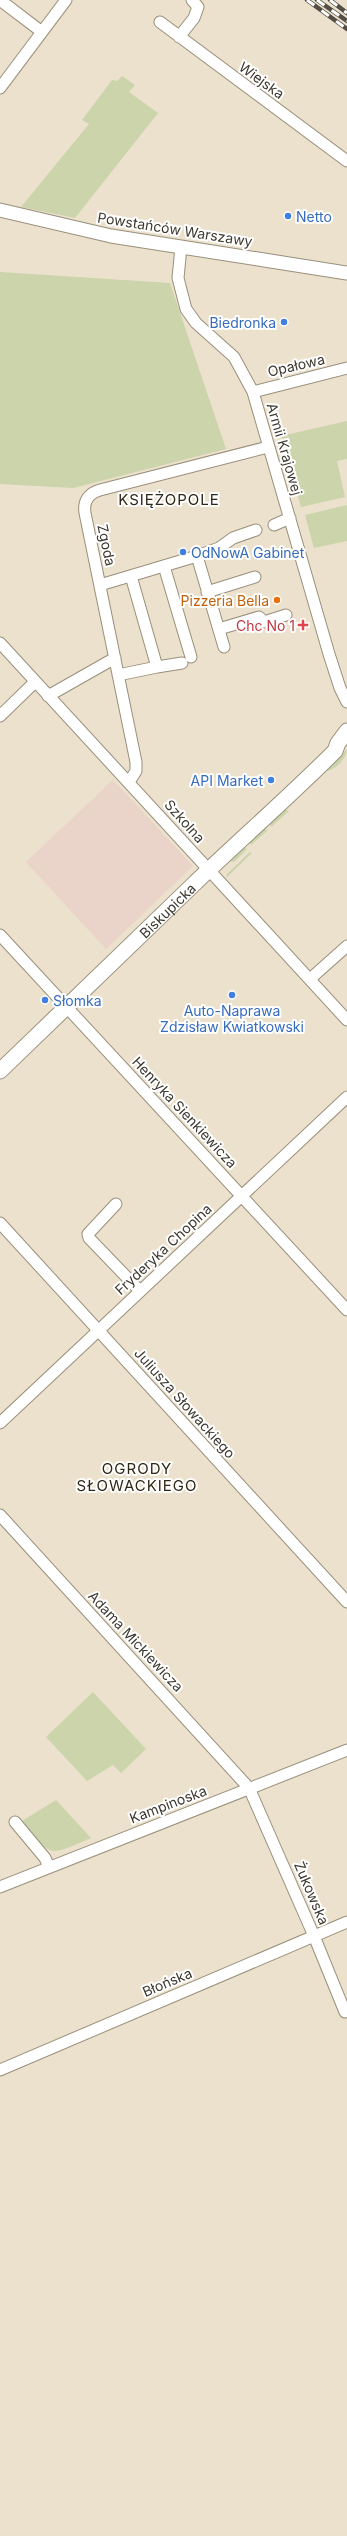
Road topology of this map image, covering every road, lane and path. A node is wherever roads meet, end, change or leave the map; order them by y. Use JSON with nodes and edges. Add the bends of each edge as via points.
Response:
{"nodes":[{"id":1,"x":0,"y":0,"type":"edge"},
{"id":2,"x":66,"y":0,"type":"edge"},
{"id":3,"x":192,"y":0,"type":"edge"},
{"id":4,"x":160,"y":22,"type":"dead end"},
{"id":5,"x":42,"y":32,"type":"junction"},
{"id":6,"x":179,"y":37,"type":"junction"},
{"id":7,"x":0,"y":88,"type":"edge"},
{"id":8,"x":347,"y":161,"type":"edge"},
{"id":9,"x":0,"y":210,"type":"edge"},
{"id":10,"x":181,"y":247,"type":"junction"},
{"id":11,"x":347,"y":273,"type":"edge"},
{"id":12,"x":347,"y":368,"type":"edge"},
{"id":13,"x":252,"y":392,"type":"junction"},
{"id":14,"x":268,"y":447,"type":"junction"},
{"id":15,"x":290,"y":518,"type":"junction"},
{"id":16,"x":274,"y":525,"type":"dead end"},
{"id":17,"x":256,"y":530,"type":"dead end"},
{"id":18,"x":197,"y":556,"type":"junction"},
{"id":19,"x":164,"y":566,"type":"junction"},
{"id":20,"x":132,"y":576,"type":"junction"},
{"id":21,"x":255,"y":577,"type":"dead end"},
{"id":22,"x":100,"y":585,"type":"junction"},
{"id":23,"x":207,"y":592,"type":"junction"},
{"id":24,"x":286,"y":615,"type":"dead end"},
{"id":25,"x":218,"y":629,"type":"junction"},
{"id":26,"x":0,"y":643,"type":"edge"},
{"id":27,"x":224,"y":647,"type":"dead end"},
{"id":28,"x":191,"y":657,"type":"dead end"},
{"id":29,"x":114,"y":658,"type":"junction"},
{"id":30,"x":182,"y":663,"type":"dead end"},
{"id":31,"x":157,"y":667,"type":"junction"},
{"id":32,"x":118,"y":674,"type":"junction"},
{"id":33,"x":35,"y":682,"type":"junction"},
{"id":34,"x":343,"y":682,"type":"edge"},
{"id":35,"x":48,"y":696,"type":"junction"},
{"id":36,"x":347,"y":702,"type":"edge"},
{"id":37,"x":0,"y":716,"type":"edge"},
{"id":38,"x":347,"y":731,"type":"edge"},
{"id":39,"x":341,"y":748,"type":"edge"},
{"id":40,"x":129,"y":782,"type":"junction"},
{"id":41,"x":209,"y":870,"type":"junction"},
{"id":42,"x":0,"y":935,"type":"edge"},
{"id":43,"x":347,"y":946,"type":"edge"},
{"id":44,"x":310,"y":979,"type":"junction"},
{"id":45,"x":68,"y":1008,"type":"junction"},
{"id":46,"x":347,"y":1020,"type":"edge"},
{"id":47,"x":0,"y":1071,"type":"edge"},
{"id":48,"x":347,"y":1097,"type":"edge"},
{"id":49,"x":242,"y":1195,"type":"junction"},
{"id":50,"x":116,"y":1204,"type":"dead end"},
{"id":51,"x":0,"y":1223,"type":"edge"},
{"id":52,"x":140,"y":1291,"type":"junction"},
{"id":53,"x":347,"y":1310,"type":"edge"},
{"id":54,"x":98,"y":1330,"type":"junction"},
{"id":55,"x":0,"y":1423,"type":"edge"},
{"id":56,"x":0,"y":1515,"type":"edge"},
{"id":57,"x":347,"y":1602,"type":"edge"},
{"id":58,"x":347,"y":1750,"type":"edge"},
{"id":59,"x":249,"y":1788,"type":"junction"},
{"id":60,"x":15,"y":1822,"type":"dead end"},
{"id":61,"x":49,"y":1867,"type":"junction"},
{"id":62,"x":0,"y":1887,"type":"edge"},
{"id":63,"x":347,"y":1922,"type":"edge"},
{"id":64,"x":314,"y":1936,"type":"junction"},
{"id":65,"x":345,"y":2012,"type":"dead end"},
{"id":66,"x":0,"y":2070,"type":"edge"}],
"edges":[{"from":1,"to":5,"type":"street"},
{"from":2,"to":5,"type":"street"},
{"from":3,"to":6,"type":"street","via":[[198,7],[194,18]]},
{"from":4,"to":6,"type":"street","name":"Wiejska"},
{"from":5,"to":7,"type":"street"},
{"from":6,"to":8,"type":"street","name":"Wiejska"},
{"from":9,"to":10,"type":"street","name":"Powstańców Warszawy","via":[[111,236]]},
{"from":10,"to":11,"type":"street","name":"Powstańców Warszawy"},
{"from":10,"to":13,"type":"street","name":"Armii Krajowej","via":[[178,278],[186,309],[196,323],[234,357]]},
{"from":12,"to":13,"type":"street","name":"Opałowa"},
{"from":13,"to":14,"type":"street","name":"Armii Krajowej"},
{"from":14,"to":15,"type":"street","name":"Armii Krajowej"},
{"from":14,"to":22,"type":"street","name":"Zgoda","via":[[100,490],[90,495],[84,507]]},
{"from":15,"to":16,"type":"street"},
{"from":15,"to":34,"type":"street","name":"Armii Krajowej","via":[[329,654]]},
{"from":17,"to":18,"type":"street"},
{"from":18,"to":19,"type":"street"},
{"from":18,"to":23,"type":"street"},
{"from":19,"to":20,"type":"street"},
{"from":19,"to":28,"type":"street"},
{"from":20,"to":22,"type":"street"},
{"from":20,"to":31,"type":"street"},
{"from":21,"to":23,"type":"street"},
{"from":22,"to":29,"type":"street","name":"Zgoda"},
{"from":23,"to":25,"type":"street"},
{"from":24,"to":25,"type":"street","via":[[264,622],[259,617]]},
{"from":25,"to":27,"type":"street"},
{"from":26,"to":33,"type":"street","name":"Szkolna"},
{"from":29,"to":32,"type":"street","name":"Zgoda"},
{"from":29,"to":35,"type":"street"},
{"from":30,"to":31,"type":"street"},
{"from":31,"to":32,"type":"street"},
{"from":32,"to":40,"type":"street","name":"Zgoda","via":[[136,762],[136,771]]},
{"from":33,"to":35,"type":"street","name":"Szkolna"},
{"from":33,"to":37,"type":"street"},
{"from":34,"to":36,"type":"street","name":"Armii Krajowej","via":[[340,688]]},
{"from":35,"to":40,"type":"street","name":"Szkolna"},
{"from":38,"to":39,"type":"main road","name":"Biskupicka","via":[[338,743]]},
{"from":39,"to":41,"type":"main road","name":"Biskupicka"},
{"from":40,"to":41,"type":"street","name":"Szkolna"},
{"from":41,"to":44,"type":"street","name":"Szkolna"},
{"from":41,"to":45,"type":"main road","name":"Biskupicka"},
{"from":42,"to":45,"type":"street","name":"Henryka Sienkiewicza"},
{"from":43,"to":44,"type":"street"},
{"from":44,"to":46,"type":"street","name":"Szkolna"},
{"from":45,"to":47,"type":"main road","name":"Biskupicka"},
{"from":45,"to":49,"type":"street","name":"Henryka Sienkiewicza"},
{"from":48,"to":49,"type":"street","name":"Fryderyka Chopina"},
{"from":49,"to":52,"type":"street","name":"Fryderyka Chopina"},
{"from":49,"to":53,"type":"street","name":"Henryka Sienkiewicza"},
{"from":50,"to":52,"type":"street","via":[[88,1234],[89,1238]]},
{"from":51,"to":54,"type":"street","name":"Juliusza Słowackiego"},
{"from":52,"to":54,"type":"street","name":"Fryderyka Chopina"},
{"from":54,"to":55,"type":"street","name":"Fryderyka Chopina"},
{"from":54,"to":57,"type":"street","name":"Juliusza Słowackiego"},
{"from":56,"to":59,"type":"street","name":"Adama Mickiewicza"},
{"from":58,"to":59,"type":"street","name":"Kampinoska"},
{"from":59,"to":61,"type":"street","name":"Kampinoska"},
{"from":59,"to":64,"type":"street","name":"Żukowska"},
{"from":60,"to":61,"type":"street","via":[[45,1858]]},
{"from":61,"to":62,"type":"street","name":"Kampinoska"},
{"from":63,"to":64,"type":"street","name":"Błońska"},
{"from":64,"to":65,"type":"street","name":"Żukowska"},
{"from":64,"to":66,"type":"street","name":"Błońska"}]}
